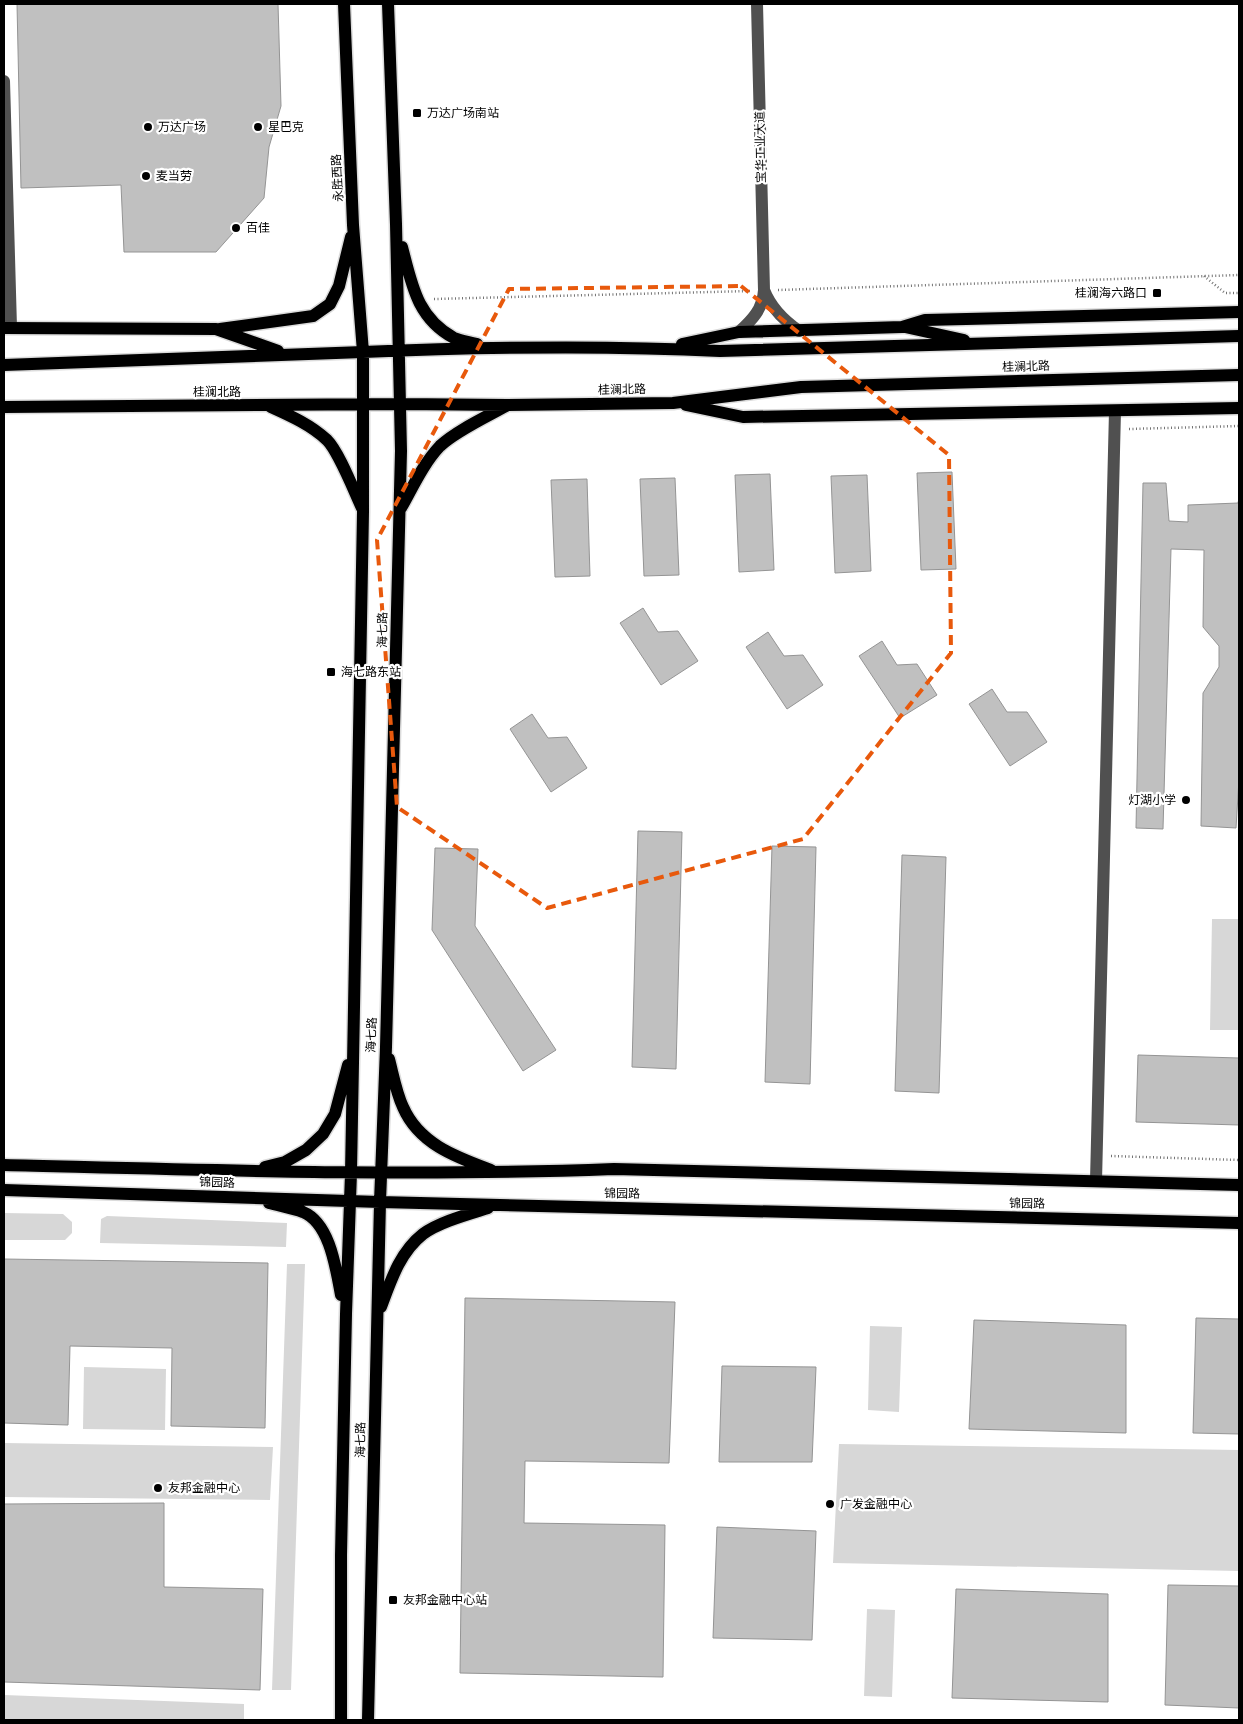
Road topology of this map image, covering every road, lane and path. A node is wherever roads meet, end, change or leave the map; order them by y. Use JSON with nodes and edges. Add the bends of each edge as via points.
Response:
{"nodes":[{"id":1,"x":344,"y":4,"type":"edge"},
{"id":2,"x":388,"y":4,"type":"edge"},
{"id":3,"x":757,"y":4,"type":"edge"},
{"id":4,"x":4,"y":82,"type":"edge"},
{"id":5,"x":396,"y":224,"type":"junction"},
{"id":6,"x":353,"y":225,"type":"junction"},
{"id":7,"x":1239,"y":275,"type":"edge"},
{"id":8,"x":1204,"y":276,"type":"junction"},
{"id":9,"x":764,"y":290,"type":"junction"},
{"id":10,"x":1239,"y":293,"type":"edge"},
{"id":11,"x":417,"y":300,"type":"junction"},
{"id":12,"x":1239,"y":312,"type":"edge"},
{"id":13,"x":902,"y":327,"type":"junction"},
{"id":14,"x":8,"y":328,"type":"edge"},
{"id":15,"x":216,"y":329,"type":"junction"},
{"id":16,"x":799,"y":331,"type":"junction"},
{"id":17,"x":739,"y":332,"type":"junction"},
{"id":18,"x":1239,"y":336,"type":"edge"},
{"id":19,"x":976,"y":344,"type":"junction"},
{"id":20,"x":663,"y":348,"type":"junction"},
{"id":21,"x":499,"y":349,"type":"junction"},
{"id":22,"x":400,"y":350,"type":"junction"},
{"id":23,"x":363,"y":352,"type":"junction"},
{"id":24,"x":285,"y":354,"type":"junction"},
{"id":25,"x":4,"y":365,"type":"edge"},
{"id":26,"x":1239,"y":375,"type":"edge"},
{"id":27,"x":673,"y":403,"type":"junction"},
{"id":28,"x":363,"y":404,"type":"junction"},
{"id":29,"x":400,"y":404,"type":"junction"},
{"id":30,"x":507,"y":405,"type":"junction"},
{"id":31,"x":269,"y":406,"type":"junction"},
{"id":32,"x":4,"y":407,"type":"edge"},
{"id":33,"x":1239,"y":408,"type":"edge"},
{"id":34,"x":1115,"y":411,"type":"junction"},
{"id":35,"x":1239,"y":426,"type":"edge"},
{"id":36,"x":1115,"y":430,"type":"junction"},
{"id":37,"x":400,"y":510,"type":"junction"},
{"id":38,"x":363,"y":512,"type":"junction"},
{"id":39,"x":353,"y":1046,"type":"junction"},
{"id":40,"x":386,"y":1047,"type":"junction"},
{"id":41,"x":1097,"y":1155,"type":"junction"},
{"id":42,"x":1239,"y":1160,"type":"edge"},
{"id":43,"x":4,"y":1165,"type":"edge"},
{"id":44,"x":248,"y":1171,"type":"junction"},
{"id":45,"x":498,"y":1172,"type":"junction"},
{"id":46,"x":351,"y":1173,"type":"junction"},
{"id":47,"x":381,"y":1173,"type":"junction"},
{"id":48,"x":1096,"y":1181,"type":"junction"},
{"id":49,"x":1239,"y":1185,"type":"edge"},
{"id":50,"x":4,"y":1190,"type":"edge"},
{"id":51,"x":249,"y":1198,"type":"junction"},
{"id":52,"x":349,"y":1200,"type":"junction"},
{"id":53,"x":380,"y":1202,"type":"junction"},
{"id":54,"x":498,"y":1205,"type":"junction"},
{"id":55,"x":1239,"y":1222,"type":"edge"},
{"id":56,"x":346,"y":1314,"type":"junction"},
{"id":57,"x":378,"y":1316,"type":"junction"},
{"id":58,"x":342,"y":1695,"type":"junction"},
{"id":59,"x":370,"y":1696,"type":"junction"},
{"id":60,"x":332,"y":1720,"type":"edge"},
{"id":61,"x":341,"y":1720,"type":"edge"},
{"id":62,"x":368,"y":1720,"type":"edge"},
{"id":63,"x":377,"y":1720,"type":"edge"}],
"edges":[{"from":1,"to":6,"type":"main road","name":"永胜西路"},
{"from":2,"to":5,"type":"main road"},
{"from":3,"to":9,"type":"street","name":"宝华工业大道"},
{"from":4,"to":14,"type":"street"},
{"from":5,"to":11,"type":"main road"},
{"from":5,"to":22,"type":"main road"},
{"from":6,"to":15,"type":"main road","via":[[340,286],[330,304],[313,316]]},
{"from":6,"to":23,"type":"main road","name":"永胜西路"},
{"from":7,"to":8,"type":"path"},
{"from":8,"to":9,"type":"path"},
{"from":8,"to":10,"type":"path","via":[[1225,293]]},
{"from":9,"to":11,"type":"path"},
{"from":9,"to":16,"type":"street","via":[[770,304]]},
{"from":9,"to":17,"type":"street","via":[[764,300],[753,320]]},
{"from":11,"to":21,"type":"main road","via":[[432,322],[456,339]]},
{"from":12,"to":13,"type":"main road","via":[[925,320]]},
{"from":13,"to":16,"type":"main road"},
{"from":13,"to":19,"type":"main road"},
{"from":14,"to":15,"type":"main road"},
{"from":15,"to":24,"type":"main road"},
{"from":16,"to":17,"type":"main road"},
{"from":17,"to":20,"type":"main road"},
{"from":18,"to":19,"type":"main road","name":"桂澜北路"},
{"from":19,"to":20,"type":"main road","name":"桂澜北路","via":[[720,350]]},
{"from":20,"to":21,"type":"main road","name":"桂澜北路"},
{"from":21,"to":22,"type":"main road","name":"桂澜北路"},
{"from":22,"to":23,"type":"main road","name":"桂澜北路"},
{"from":22,"to":29,"type":"main road","name":"海七路"},
{"from":23,"to":24,"type":"main road","name":"桂澜北路"},
{"from":23,"to":28,"type":"main road","name":"永胜西路"},
{"from":24,"to":25,"type":"main road","name":"桂澜北路"},
{"from":26,"to":27,"type":"main road","name":"桂澜北路","via":[[801,387]]},
{"from":27,"to":30,"type":"main road","name":"桂澜北路"},
{"from":27,"to":34,"type":"main road","via":[[743,417]]},
{"from":28,"to":29,"type":"main road","name":"桂澜北路"},
{"from":28,"to":31,"type":"main road","name":"桂澜北路"},
{"from":28,"to":38,"type":"main road","name":"永胜西路"},
{"from":29,"to":30,"type":"main road","name":"桂澜北路"},
{"from":29,"to":37,"type":"main road","name":"海七路"},
{"from":30,"to":37,"type":"main road","via":[[441,446],[423,468]]},
{"from":31,"to":32,"type":"main road","name":"桂澜北路"},
{"from":31,"to":38,"type":"main road","via":[[304,423],[328,441]]},
{"from":33,"to":34,"type":"main road"},
{"from":34,"to":36,"type":"street"},
{"from":35,"to":36,"type":"path"},
{"from":36,"to":41,"type":"street"},
{"from":37,"to":40,"type":"main road","name":"海七路"},
{"from":38,"to":39,"type":"main road","name":"永胜西路"},
{"from":39,"to":44,"type":"main road","via":[[335,1114],[323,1134],[306,1150],[285,1162]]},
{"from":39,"to":46,"type":"main road"},
{"from":40,"to":45,"type":"main road","via":[[402,1106],[414,1126],[430,1142],[453,1156]]},
{"from":40,"to":47,"type":"main road","name":"海七路"},
{"from":41,"to":42,"type":"path"},
{"from":41,"to":48,"type":"street"},
{"from":43,"to":44,"type":"main road","name":"锦园路"},
{"from":44,"to":46,"type":"main road","name":"锦园路"},
{"from":45,"to":47,"type":"main road","name":"锦园路"},
{"from":45,"to":48,"type":"main road","name":"锦园路","via":[[614,1169]]},
{"from":46,"to":47,"type":"main road","name":"锦园路"},
{"from":46,"to":52,"type":"main road"},
{"from":47,"to":53,"type":"main road","name":"海七路"},
{"from":48,"to":49,"type":"main road","name":"锦园路"},
{"from":50,"to":51,"type":"main road","name":"锦园路"},
{"from":51,"to":52,"type":"main road","name":"锦园路"},
{"from":51,"to":56,"type":"main road","via":[[304,1212],[321,1228],[332,1253]]},
{"from":52,"to":53,"type":"main road","name":"锦园路"},
{"from":52,"to":56,"type":"main road"},
{"from":53,"to":54,"type":"main road","name":"锦园路"},
{"from":53,"to":57,"type":"main road","name":"海七路"},
{"from":54,"to":55,"type":"main road","name":"锦园路"},
{"from":54,"to":57,"type":"main road","via":[[450,1221],[424,1234],[405,1254]]},
{"from":56,"to":58,"type":"main road"},
{"from":57,"to":59,"type":"main road","name":"海七路"},
{"from":58,"to":60,"type":"main road"},
{"from":58,"to":61,"type":"main road"},
{"from":59,"to":62,"type":"main road","name":"海七路"},
{"from":59,"to":63,"type":"main road"}]}
